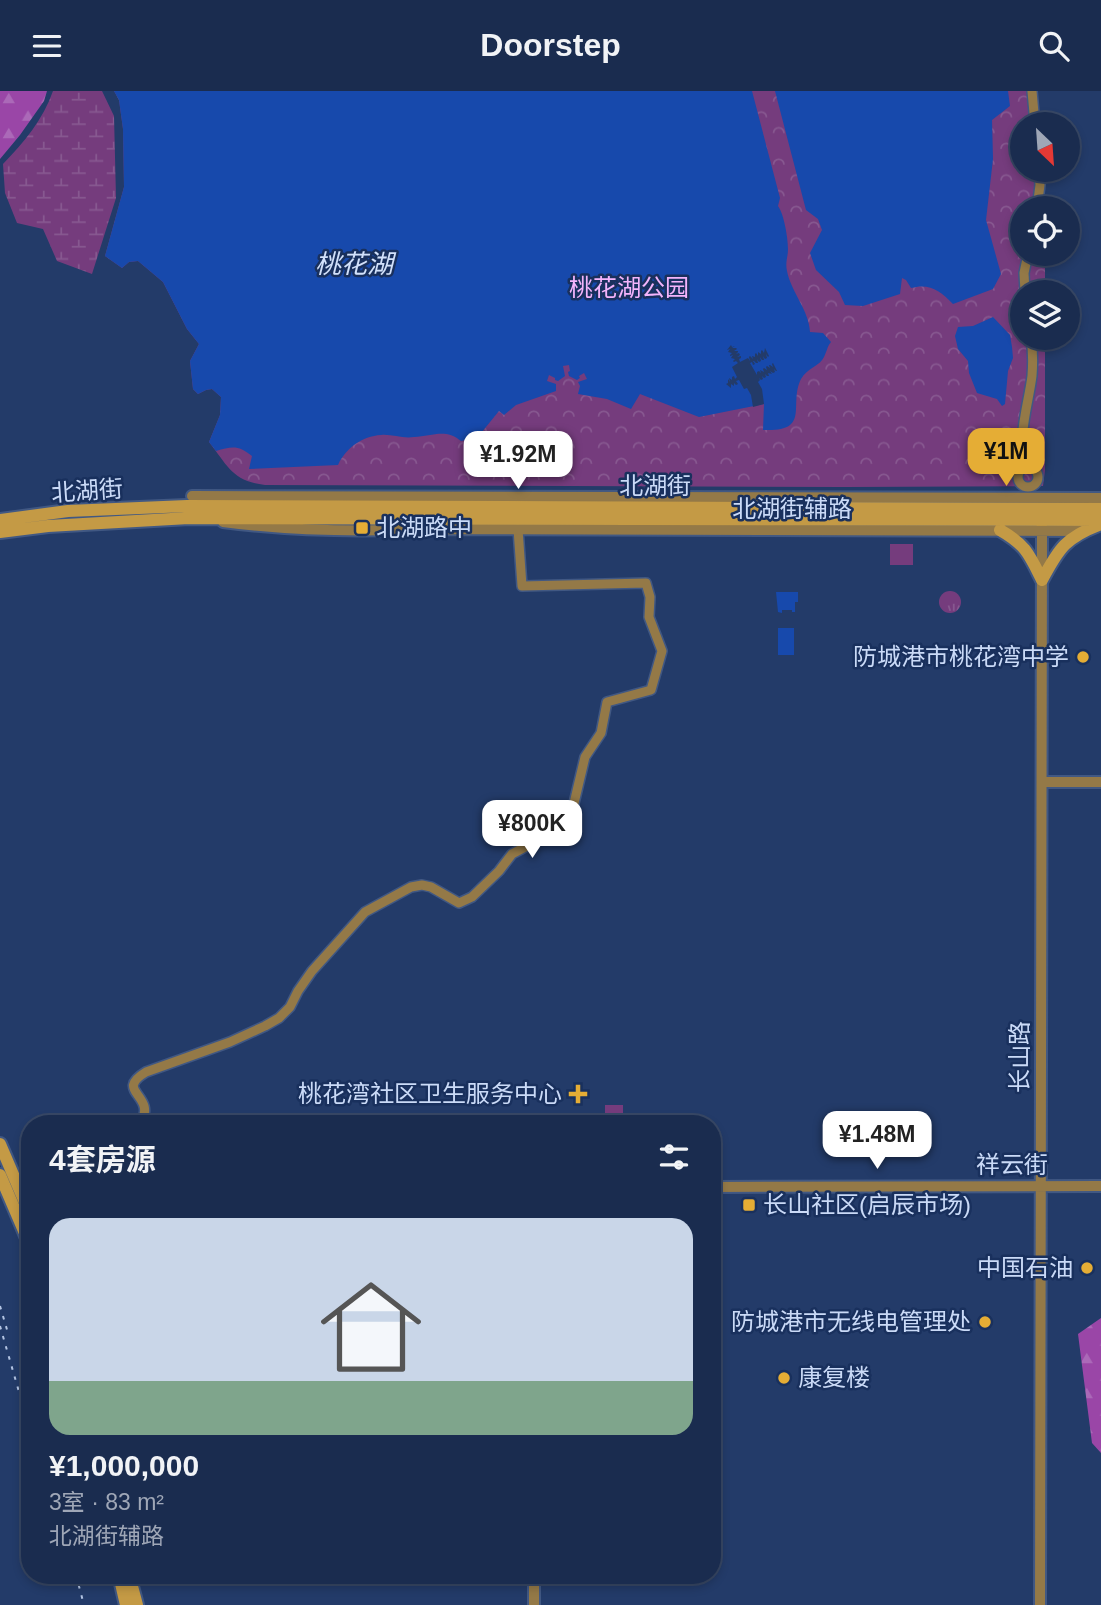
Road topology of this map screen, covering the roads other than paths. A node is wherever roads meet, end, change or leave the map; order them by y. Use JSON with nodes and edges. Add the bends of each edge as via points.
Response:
{"nodes":[{"id":1,"x":1032,"y":91,"type":"edge"},
{"id":2,"x":1034,"y":112,"type":"edge"},
{"id":3,"x":1032,"y":350,"type":"edge"},
{"id":4,"x":192,"y":496,"type":"dead end"},
{"id":5,"x":1101,"y":498,"type":"edge"},
{"id":6,"x":1101,"y":509,"type":"edge"},
{"id":7,"x":1040,"y":514,"type":"junction"},
{"id":8,"x":0,"y":520,"type":"edge"},
{"id":9,"x":1101,"y":522,"type":"edge"},
{"id":10,"x":479,"y":524,"type":"junction"},
{"id":11,"x":594,"y":524,"type":"junction"},
{"id":12,"x":872,"y":525,"type":"junction"},
{"id":13,"x":519,"y":529,"type":"junction"},
{"id":14,"x":1000,"y":530,"type":"junction"},
{"id":15,"x":1083,"y":531,"type":"junction"},
{"id":16,"x":1101,"y":531,"type":"edge"},
{"id":17,"x":0,"y":532,"type":"edge"},
{"id":18,"x":1042,"y":580,"type":"junction"},
{"id":19,"x":1042,"y":782,"type":"junction"},
{"id":20,"x":1101,"y":782,"type":"edge"},
{"id":21,"x":146,"y":1115,"type":"edge"},
{"id":22,"x":0,"y":1145,"type":"edge"},
{"id":23,"x":0,"y":1175,"type":"edge"},
{"id":24,"x":21,"y":1181,"type":"edge"},
{"id":25,"x":16,"y":1183,"type":"junction"},
{"id":26,"x":1041,"y":1186,"type":"junction"},
{"id":27,"x":1101,"y":1186,"type":"edge"},
{"id":28,"x":721,"y":1187,"type":"edge"},
{"id":29,"x":21,"y":1194,"type":"edge"},
{"id":30,"x":21,"y":1224,"type":"edge"},
{"id":31,"x":121,"y":1584,"type":"edge"},
{"id":32,"x":131,"y":1584,"type":"edge"},
{"id":33,"x":534,"y":1584,"type":"edge"},
{"id":34,"x":126,"y":1605,"type":"edge"},
{"id":35,"x":137,"y":1605,"type":"edge"},
{"id":36,"x":534,"y":1605,"type":"edge"},
{"id":37,"x":1040,"y":1605,"type":"edge"}],
"edges":[{"from":1,"to":2,"type":"street"},
{"from":3,"to":7,"type":"street","via":[[1023,456],[1027,468],[1038,476],[1031,487]]},
{"from":4,"to":7,"type":"street","name":"北湖街辅路"},
{"from":5,"to":7,"type":"street","name":"北湖街辅路"},
{"from":6,"to":7,"type":"main road","name":"北湖街"},
{"from":7,"to":8,"type":"main road","name":"北湖街","via":[[187,506]]},
{"from":7,"to":9,"type":"main road","name":"北湖街"},
{"from":7,"to":12,"type":"main road","name":"北湖街"},
{"from":7,"to":14,"type":"street","name":"北湖街辅路"},
{"from":7,"to":15,"type":"street","name":"北湖街辅路"},
{"from":7,"to":18,"type":"street","name":"长山路"},
{"from":9,"to":15,"type":"main road"},
{"from":10,"to":11,"type":"main road","name":"北湖街"},
{"from":10,"to":13,"type":"street"},
{"from":10,"to":17,"type":"main road","name":"北湖街","via":[[190,518]]},
{"from":11,"to":12,"type":"main road","name":"北湖街"},
{"from":11,"to":13,"type":"street"},
{"from":12,"to":14,"type":"street","name":"北湖街辅路"},
{"from":13,"to":21,"type":"street","via":[[522,586],[646,583],[649,617],[662,652],[651,690],[607,702],[601,733],[585,757],[570,820],[512,855],[472,897],[459,903],[422,885],[365,912],[312,971],[279,1018],[230,1042],[140,1075],[132,1087],[145,1105]]},
{"from":14,"to":18,"type":"main road","via":[[1029,554]]},
{"from":15,"to":16,"type":"street","name":"北湖街辅路"},
{"from":15,"to":18,"type":"main road","via":[[1057,551]]},
{"from":18,"to":19,"type":"street","name":"长山路"},
{"from":19,"to":20,"type":"street"},
{"from":19,"to":26,"type":"street","name":"长山路"},
{"from":22,"to":25,"type":"main road"},
{"from":23,"to":30,"type":"main road"},
{"from":24,"to":25,"type":"street"},
{"from":25,"to":29,"type":"main road"},
{"from":26,"to":27,"type":"street","name":"祥云街"},
{"from":26,"to":28,"type":"street","name":"祥云街"},
{"from":26,"to":37,"type":"street","name":"长山路"},
{"from":31,"to":34,"type":"main road"},
{"from":32,"to":35,"type":"main road"},
{"from":33,"to":36,"type":"street"}]}
